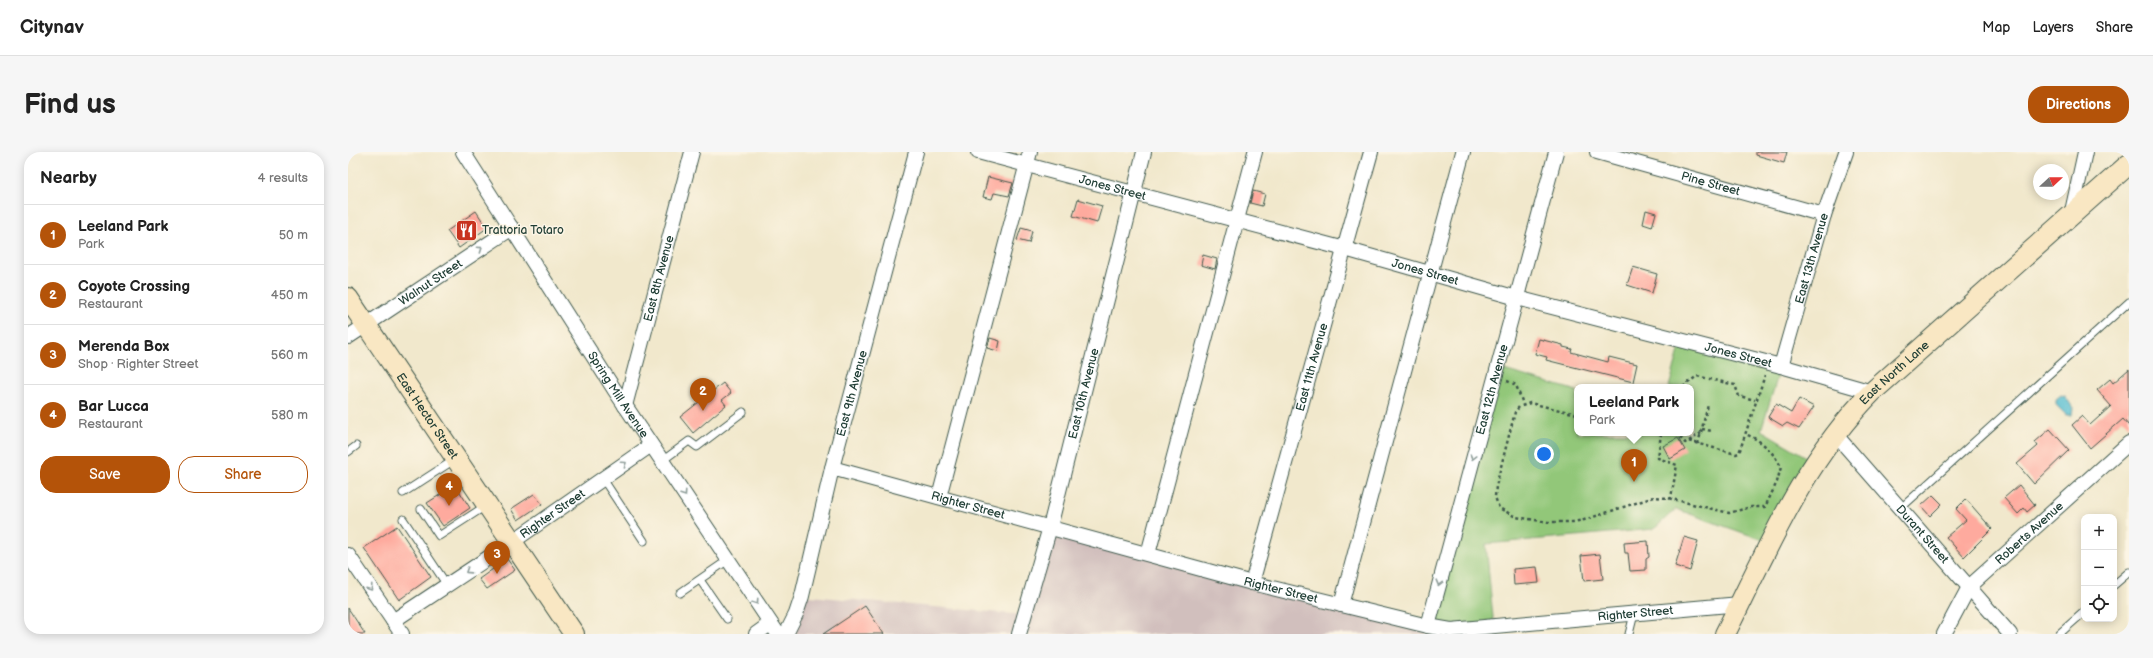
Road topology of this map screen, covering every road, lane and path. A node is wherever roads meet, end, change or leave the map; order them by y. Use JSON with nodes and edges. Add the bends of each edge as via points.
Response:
{"nodes":[{"id":1,"x":463,"y":152,"type":"edge"},
{"id":2,"x":692,"y":152,"type":"edge"},
{"id":3,"x":916,"y":152,"type":"edge"},
{"id":4,"x":978,"y":152,"type":"edge"},
{"id":5,"x":1144,"y":152,"type":"edge"},
{"id":6,"x":1255,"y":152,"type":"edge"},
{"id":7,"x":1371,"y":152,"type":"edge"},
{"id":8,"x":1463,"y":152,"type":"edge"},
{"id":9,"x":1556,"y":152,"type":"edge"},
{"id":10,"x":1597,"y":152,"type":"edge"},
{"id":11,"x":1846,"y":152,"type":"edge"},
{"id":12,"x":2086,"y":152,"type":"edge"},
{"id":13,"x":1028,"y":158,"type":"edge"},
{"id":14,"x":2129,"y":164,"type":"edge"},
{"id":15,"x":1134,"y":192,"type":"junction"},
{"id":16,"x":1824,"y":215,"type":"junction"},
{"id":17,"x":2071,"y":217,"type":"junction"},
{"id":18,"x":1238,"y":220,"type":"junction"},
{"id":19,"x":512,"y":228,"type":"junction"},
{"id":20,"x":1345,"y":249,"type":"junction"},
{"id":21,"x":1430,"y":273,"type":"junction"},
{"id":22,"x":348,"y":298,"type":"edge"},
{"id":23,"x":1517,"y":298,"type":"junction"},
{"id":24,"x":2129,"y":302,"type":"edge"},
{"id":25,"x":366,"y":325,"type":"junction"},
{"id":26,"x":348,"y":337,"type":"edge"},
{"id":27,"x":1776,"y":365,"type":"junction"},
{"id":28,"x":1495,"y":378,"type":"junction"},
{"id":29,"x":1687,"y":384,"type":"edge"},
{"id":30,"x":1872,"y":392,"type":"junction"},
{"id":31,"x":1756,"y":400,"type":"junction"},
{"id":32,"x":1523,"y":404,"type":"junction"},
{"id":33,"x":1708,"y":405,"type":"dead end"},
{"id":34,"x":625,"y":406,"type":"junction"},
{"id":35,"x":743,"y":412,"type":"dead end"},
{"id":36,"x":1574,"y":413,"type":"edge"},
{"id":37,"x":1702,"y":431,"type":"junction"},
{"id":38,"x":1712,"y":431,"type":"dead end"},
{"id":39,"x":1745,"y":434,"type":"junction"},
{"id":40,"x":1835,"y":434,"type":"junction"},
{"id":41,"x":1661,"y":436,"type":"edge"},
{"id":42,"x":1679,"y":436,"type":"edge"},
{"id":43,"x":1688,"y":441,"type":"junction"},
{"id":44,"x":2129,"y":443,"type":"edge"},
{"id":45,"x":1698,"y":444,"type":"junction"},
{"id":46,"x":651,"y":445,"type":"junction"},
{"id":47,"x":356,"y":446,"type":"dead end"},
{"id":48,"x":348,"y":452,"type":"edge"},
{"id":49,"x":456,"y":458,"type":"junction"},
{"id":50,"x":662,"y":461,"type":"junction"},
{"id":51,"x":832,"y":468,"type":"junction"},
{"id":52,"x":603,"y":478,"type":"junction"},
{"id":53,"x":403,"y":493,"type":"dead end"},
{"id":54,"x":939,"y":497,"type":"junction"},
{"id":55,"x":1671,"y":498,"type":"junction"},
{"id":56,"x":487,"y":505,"type":"junction"},
{"id":57,"x":1901,"y":508,"type":"junction"},
{"id":58,"x":421,"y":509,"type":"dead end"},
{"id":59,"x":403,"y":519,"type":"dead end"},
{"id":60,"x":1050,"y":527,"type":"junction"},
{"id":61,"x":644,"y":541,"type":"dead end"},
{"id":62,"x":512,"y":542,"type":"junction"},
{"id":63,"x":1148,"y":554,"type":"junction"},
{"id":64,"x":348,"y":555,"type":"edge"},
{"id":65,"x":728,"y":560,"type":"junction"},
{"id":66,"x":2129,"y":572,"type":"edge"},
{"id":67,"x":700,"y":580,"type":"junction"},
{"id":68,"x":2117,"y":582,"type":"edge"},
{"id":69,"x":1252,"y":583,"type":"junction"},
{"id":70,"x":447,"y":585,"type":"junction"},
{"id":71,"x":1969,"y":587,"type":"junction"},
{"id":72,"x":680,"y":593,"type":"dead end"},
{"id":73,"x":1740,"y":604,"type":"junction"},
{"id":74,"x":1341,"y":605,"type":"junction"},
{"id":75,"x":1634,"y":614,"type":"junction"},
{"id":76,"x":2081,"y":615,"type":"edge"},
{"id":77,"x":727,"y":619,"type":"dead end"},
{"id":78,"x":393,"y":621,"type":"junction"},
{"id":79,"x":1428,"y":626,"type":"junction"},
{"id":80,"x":774,"y":629,"type":"edge"},
{"id":81,"x":402,"y":634,"type":"edge"},
{"id":82,"x":574,"y":634,"type":"edge"},
{"id":83,"x":756,"y":634,"type":"edge"},
{"id":84,"x":786,"y":634,"type":"edge"},
{"id":85,"x":1019,"y":634,"type":"edge"},
{"id":86,"x":1629,"y":634,"type":"edge"},
{"id":87,"x":1724,"y":634,"type":"edge"},
{"id":88,"x":1944,"y":634,"type":"edge"},
{"id":89,"x":2010,"y":634,"type":"edge"},
{"id":90,"x":2059,"y":634,"type":"edge"}],
"edges":[{"from":1,"to":19,"type":"street","name":"Spring Mill Avenue"},
{"from":2,"to":34,"type":"street","name":"East 8th Avenue"},
{"from":3,"to":51,"type":"street","name":"East 9th Avenue"},
{"from":4,"to":13,"type":"street","name":"Jones Street"},
{"from":5,"to":15,"type":"street","name":"East 10th Avenue"},
{"from":6,"to":18,"type":"street"},
{"from":7,"to":20,"type":"street","name":"East 11th Avenue"},
{"from":8,"to":21,"type":"street"},
{"from":9,"to":23,"type":"street","name":"East 12th Avenue"},
{"from":10,"to":16,"type":"street","name":"Pine Street"},
{"from":11,"to":16,"type":"street","name":"East 13th Avenue"},
{"from":12,"to":17,"type":"street"},
{"from":13,"to":15,"type":"street","name":"Jones Street"},
{"from":13,"to":54,"type":"street"},
{"from":14,"to":17,"type":"street","name":"East North Lane"},
{"from":15,"to":18,"type":"street","name":"Jones Street"},
{"from":15,"to":60,"type":"street","name":"East 10th Avenue"},
{"from":16,"to":27,"type":"street","name":"East 13th Avenue"},
{"from":17,"to":30,"type":"street","name":"East North Lane"},
{"from":18,"to":20,"type":"street","name":"Jones Street"},
{"from":18,"to":63,"type":"street"},
{"from":25,"to":19,"type":"street","name":"Walnut Street","one_way":true},
{"from":19,"to":34,"type":"street","name":"Spring Mill Avenue"},
{"from":20,"to":21,"type":"street","name":"Jones Street"},
{"from":20,"to":69,"type":"street","name":"East 11th Avenue"},
{"from":21,"to":23,"type":"street","name":"Jones Street"},
{"from":21,"to":74,"type":"street"},
{"from":22,"to":25,"type":"street","name":"East Hector Street"},
{"from":23,"to":27,"type":"street","name":"Jones Street"},
{"from":23,"to":28,"type":"street","name":"East 12th Avenue"},
{"from":24,"to":57,"type":"lane"},
{"from":25,"to":26,"type":"street","name":"Walnut Street"},
{"from":25,"to":49,"type":"street","name":"East Hector Street"},
{"from":27,"to":30,"type":"street","name":"Jones Street"},
{"from":27,"to":31,"type":"path"},
{"from":28,"to":32,"type":"path","via":[[1516,385]]},
{"from":28,"to":79,"type":"street","name":"East 12th Avenue","one_way":true},
{"from":29,"to":31,"type":"path","via":[[1697,376],[1736,385],[1739,396]]},
{"from":30,"to":40,"type":"street","name":"East North Lane"},
{"from":31,"to":39,"type":"path"},
{"from":32,"to":36,"type":"path","via":[[1530,403]]},
{"from":32,"to":55,"type":"path","via":[[1515,412],[1496,486],[1495,497],[1500,508],[1516,517],[1548,522],[1574,522],[1648,499]]},
{"from":33,"to":37,"type":"path"},
{"from":34,"to":46,"type":"street","name":"Spring Mill Avenue"},
{"from":35,"to":50,"type":"lane","via":[[697,447],[689,441]]},
{"from":37,"to":38,"type":"path"},
{"from":37,"to":43,"type":"path"},
{"from":37,"to":45,"type":"path"},
{"from":39,"to":45,"type":"path","via":[[1739,453],[1736,454]]},
{"from":39,"to":55,"type":"path","via":[[1755,437],[1770,450],[1781,467],[1765,507],[1751,507],[1728,513]]},
{"from":40,"to":57,"type":"street","name":"Durant Street"},
{"from":40,"to":73,"type":"street","name":"East North Lane","via":[[1790,502]]},
{"from":41,"to":55,"type":"path","via":[[1658,458],[1677,465]]},
{"from":42,"to":43,"type":"path","via":[[1685,443]]},
{"from":43,"to":45,"type":"path"},
{"from":44,"to":71,"type":"street","name":"Roberts Avenue"},
{"from":46,"to":50,"type":"street","name":"Spring Mill Avenue"},
{"from":52,"to":46,"type":"street","name":"Righter Street","one_way":true},
{"from":47,"to":48,"type":"lane"},
{"from":49,"to":53,"type":"lane"},
{"from":49,"to":56,"type":"street","name":"East Hector Street"},
{"from":50,"to":65,"type":"street","name":"Spring Mill Avenue","one_way":true},
{"from":51,"to":54,"type":"street","name":"Righter Street"},
{"from":51,"to":84,"type":"street","name":"East 9th Avenue","via":[[802,596]]},
{"from":52,"to":61,"type":"lane"},
{"from":52,"to":62,"type":"street","name":"Righter Street"},
{"from":54,"to":60,"type":"street","name":"Righter Street"},
{"from":56,"to":58,"type":"lane","via":[[438,536]]},
{"from":56,"to":62,"type":"street","name":"East Hector Street"},
{"from":57,"to":71,"type":"street","name":"Durant Street"},
{"from":59,"to":70,"type":"lane"},
{"from":60,"to":63,"type":"street","name":"Righter Street"},
{"from":60,"to":85,"type":"street","name":"East 10th Avenue"},
{"from":62,"to":70,"type":"street","name":"Righter Street","one_way":true},
{"from":62,"to":82,"type":"street","name":"East Hector Street"},
{"from":63,"to":69,"type":"street","name":"Righter Street"},
{"from":64,"to":78,"type":"street","one_way":true},
{"from":65,"to":67,"type":"lane"},
{"from":65,"to":80,"type":"street","name":"Spring Mill Avenue","one_way":true},
{"from":66,"to":68,"type":"lane"},
{"from":67,"to":72,"type":"lane"},
{"from":67,"to":77,"type":"lane"},
{"from":69,"to":74,"type":"street","name":"Righter Street"},
{"from":70,"to":78,"type":"street","name":"Righter Street"},
{"from":71,"to":88,"type":"street","name":"Roberts Avenue"},
{"from":71,"to":89,"type":"street","name":"Durant Street"},
{"from":73,"to":75,"type":"street","name":"Righter Street"},
{"from":73,"to":87,"type":"street","name":"East North Lane"},
{"from":74,"to":79,"type":"street","name":"Righter Street"},
{"from":75,"to":79,"type":"street","name":"Righter Street","via":[[1473,630]]},
{"from":75,"to":86,"type":"lane"},
{"from":76,"to":90,"type":"lane"},
{"from":78,"to":81,"type":"street"},
{"from":80,"to":83,"type":"street"}]}
